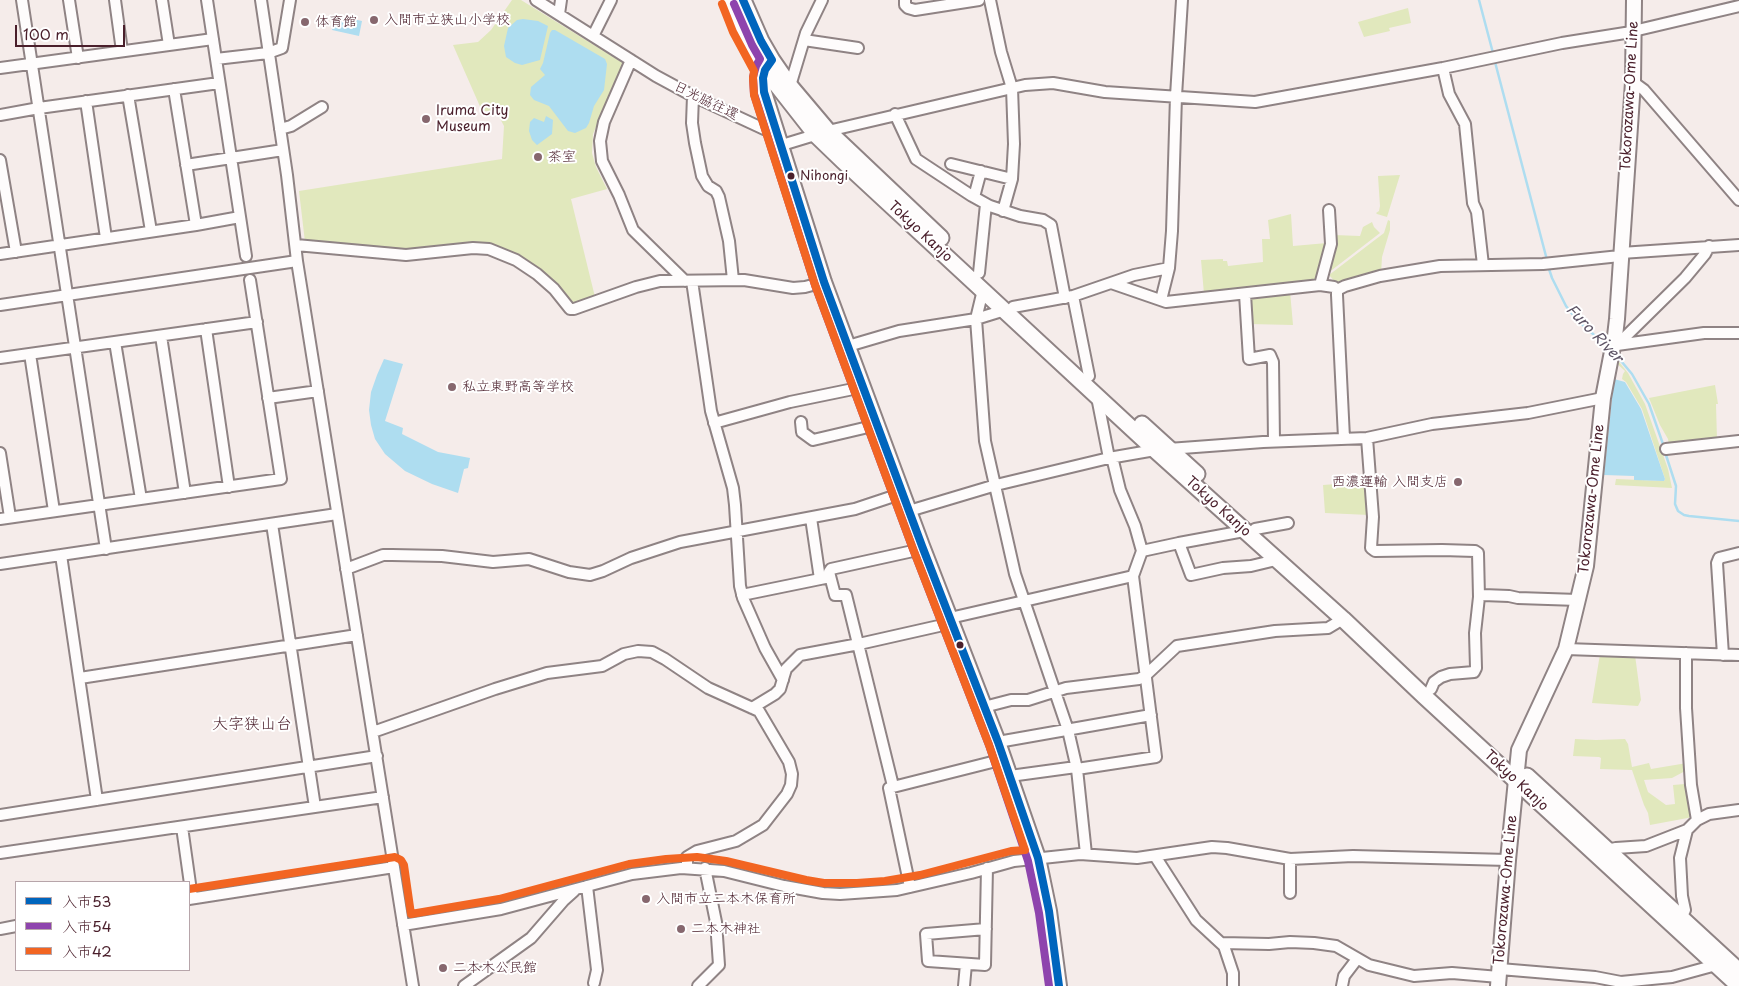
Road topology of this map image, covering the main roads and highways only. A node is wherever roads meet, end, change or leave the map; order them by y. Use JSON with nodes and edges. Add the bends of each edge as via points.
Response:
{"nodes":[{"id":1,"x":742,"y":0,"type":"edge"},
{"id":2,"x":1634,"y":0,"type":"edge"},
{"id":3,"x":768,"y":65,"type":"junction"},
{"id":4,"x":822,"y":133,"type":"junction"},
{"id":5,"x":1009,"y":309,"type":"junction"},
{"id":6,"x":1250,"y":530,"type":"junction"},
{"id":7,"x":1516,"y":773,"type":"junction"},
{"id":8,"x":1737,"y":967,"type":"edge"},
{"id":9,"x":1499,"y":977,"type":"edge"},
{"id":10,"x":1059,"y":986,"type":"edge"},
{"id":11,"x":1739,"y":986,"type":"edge"}],
"edges":[{"from":1,"to":3,"type":"highway","name":"Tokyo Kanjo","via":[[742,27]]},
{"from":2,"to":7,"type":"main road","name":"Tokorozawa-Ome Line","via":[[1633,82],[1614,349],[1603,398],[1586,566],[1566,649],[1522,742]]},
{"from":3,"to":4,"type":"highway","name":"Tokyo Kanjo"},
{"from":3,"to":4,"type":"highway","name":"Tokyo Kanjo","via":[[790,86]]},
{"from":3,"to":10,"type":"main road","via":[[763,78],[764,92],[824,282],[998,742],[1038,858]]},
{"from":4,"to":5,"type":"highway","name":"Tokyo Kanjo","via":[[979,273]]},
{"from":4,"to":5,"type":"highway","name":"Tokyo Kanjo","via":[[843,161],[983,290]]},
{"from":5,"to":6,"type":"highway","name":"Tokyo Kanjo","via":[[1097,396]]},
{"from":5,"to":6,"type":"highway","name":"Tokyo Kanjo","via":[[1171,450]]},
{"from":6,"to":7,"type":"highway","name":"Tokyo Kanjo","via":[[1431,689]]},
{"from":6,"to":7,"type":"highway","name":"Tokyo Kanjo","via":[[1276,560],[1424,696]]},
{"from":7,"to":8,"type":"highway","name":"Tokyo Kanjo"},
{"from":7,"to":9,"type":"main road","name":"Tokorozawa-Ome Line"},
{"from":7,"to":11,"type":"highway","name":"Tokyo Kanjo"}]}
